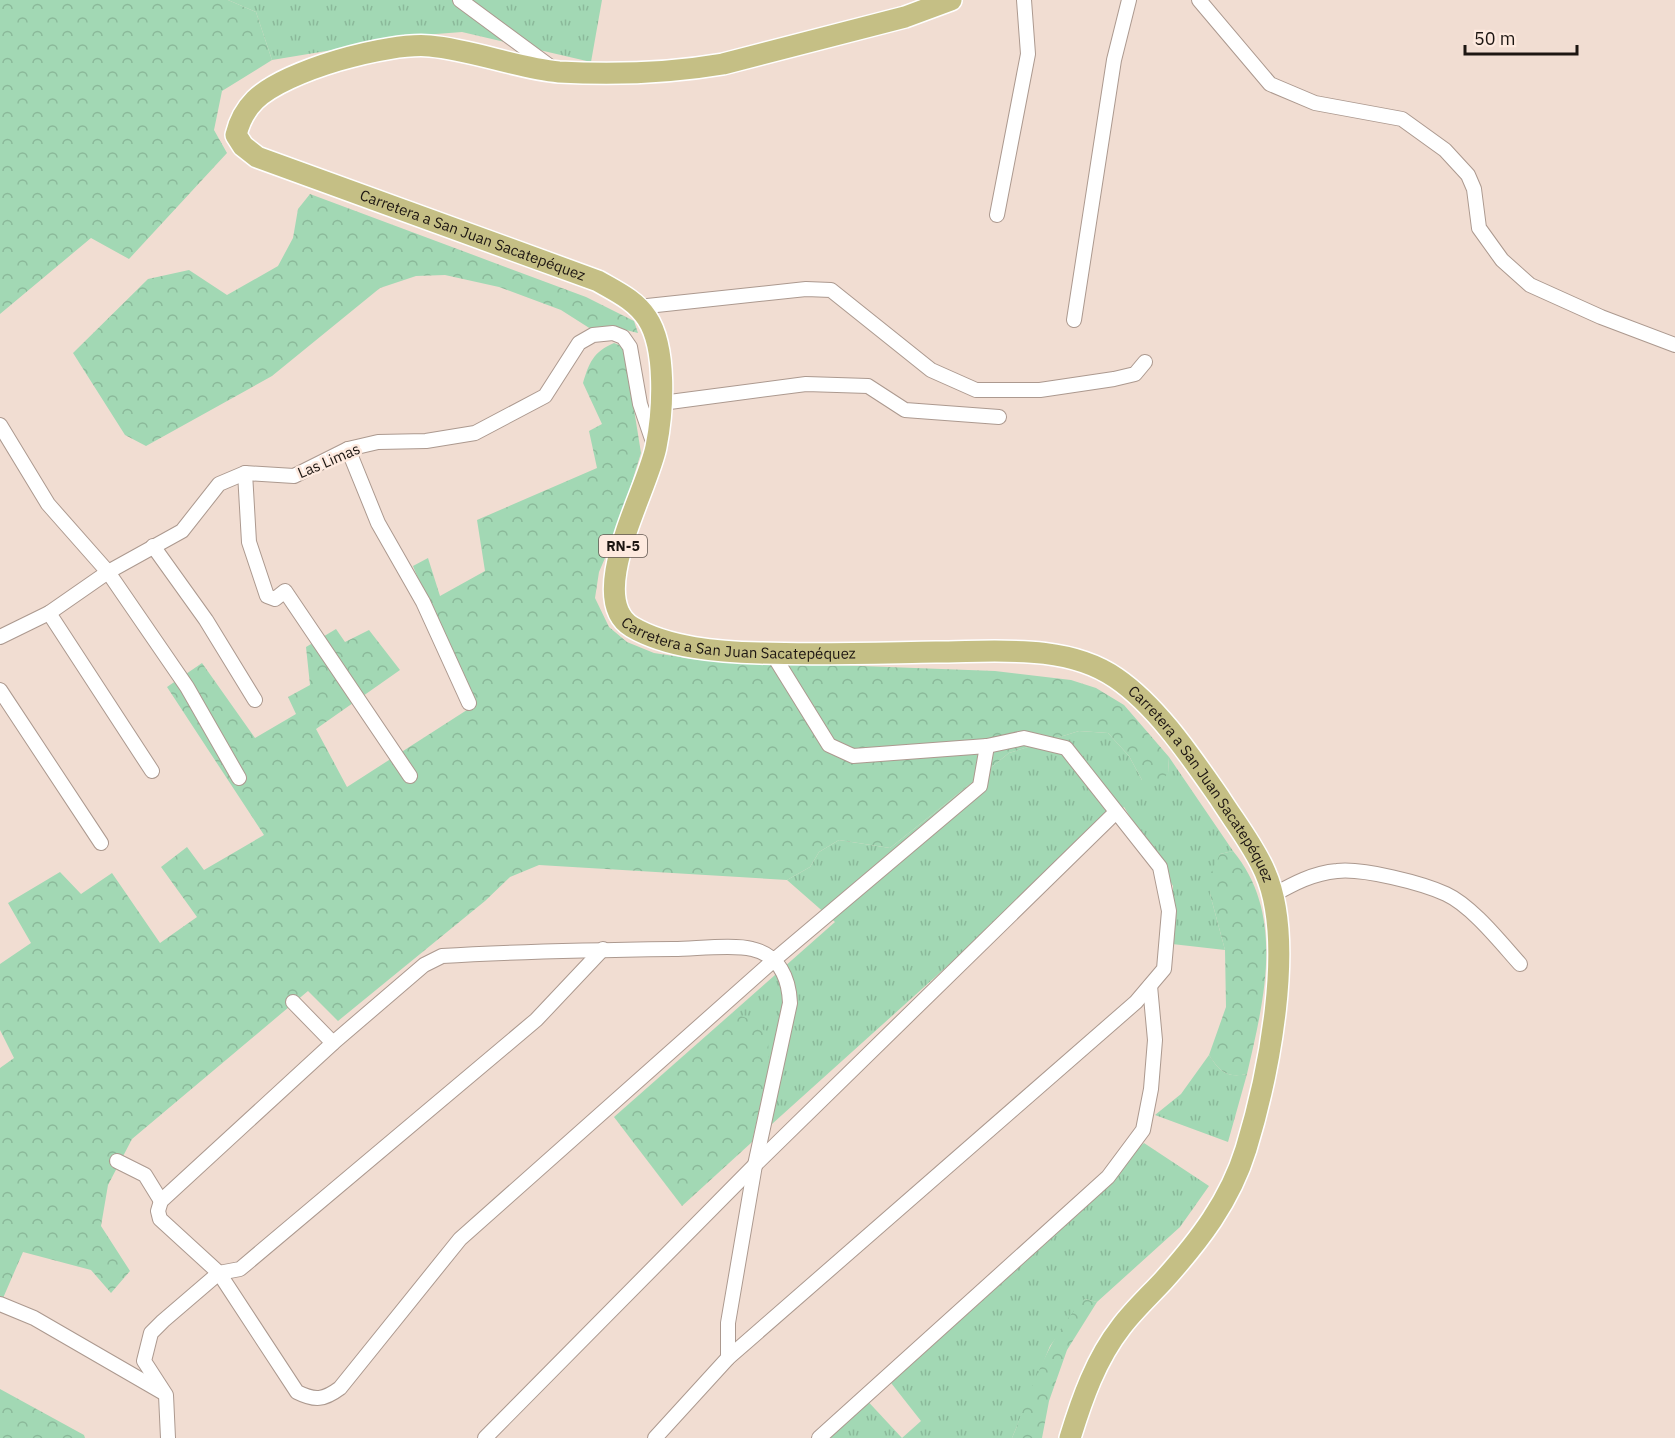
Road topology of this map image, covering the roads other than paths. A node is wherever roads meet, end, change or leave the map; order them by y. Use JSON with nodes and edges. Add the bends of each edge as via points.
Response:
{"nodes":[{"id":1,"x":460,"y":0,"type":"edge"},
{"id":2,"x":951,"y":0,"type":"edge"},
{"id":3,"x":1024,"y":0,"type":"edge"},
{"id":4,"x":1129,"y":0,"type":"edge"},
{"id":5,"x":1199,"y":0,"type":"edge"},
{"id":6,"x":556,"y":71,"type":"junction"},
{"id":7,"x":997,"y":215,"type":"dead end"},
{"id":8,"x":638,"y":307,"type":"junction"},
{"id":9,"x":1074,"y":320,"type":"dead end"},
{"id":10,"x":1675,"y":345,"type":"edge"},
{"id":11,"x":1145,"y":362,"type":"dead end"},
{"id":12,"x":662,"y":403,"type":"junction"},
{"id":13,"x":999,"y":417,"type":"dead end"},
{"id":14,"x":0,"y":425,"type":"edge"},
{"id":15,"x":348,"y":449,"type":"junction"},
{"id":16,"x":656,"y":450,"type":"junction"},
{"id":17,"x":245,"y":473,"type":"junction"},
{"id":18,"x":153,"y":546,"type":"junction"},
{"id":19,"x":108,"y":572,"type":"junction"},
{"id":20,"x":49,"y":613,"type":"junction"},
{"id":21,"x":0,"y":637,"type":"edge"},
{"id":22,"x":772,"y":653,"type":"junction"},
{"id":23,"x":0,"y":690,"type":"edge"},
{"id":24,"x":255,"y":700,"type":"dead end"},
{"id":25,"x":470,"y":703,"type":"dead end"},
{"id":26,"x":987,"y":746,"type":"junction"},
{"id":27,"x":152,"y":771,"type":"dead end"},
{"id":28,"x":410,"y":776,"type":"dead end"},
{"id":29,"x":239,"y":778,"type":"dead end"},
{"id":30,"x":1115,"y":813,"type":"junction"},
{"id":31,"x":100,"y":843,"type":"dead end"},
{"id":32,"x":1273,"y":895,"type":"junction"},
{"id":33,"x":603,"y":950,"type":"junction"},
{"id":34,"x":774,"y":960,"type":"junction"},
{"id":35,"x":1520,"y":964,"type":"dead end"},
{"id":36,"x":1150,"y":986,"type":"junction"},
{"id":37,"x":293,"y":1002,"type":"dead end"},
{"id":38,"x":333,"y":1043,"type":"junction"},
{"id":39,"x":117,"y":1161,"type":"dead end"},
{"id":40,"x":755,"y":1165,"type":"junction"},
{"id":41,"x":161,"y":1201,"type":"junction"},
{"id":42,"x":219,"y":1273,"type":"junction"},
{"id":43,"x":0,"y":1304,"type":"edge"},
{"id":44,"x":728,"y":1358,"type":"junction"},
{"id":45,"x":166,"y":1395,"type":"junction"},
{"id":46,"x":168,"y":1438,"type":"edge"},
{"id":47,"x":485,"y":1438,"type":"edge"},
{"id":48,"x":655,"y":1438,"type":"edge"},
{"id":49,"x":819,"y":1438,"type":"edge"},
{"id":50,"x":1070,"y":1438,"type":"edge"}],
"edges":[{"from":1,"to":6,"type":"street"},
{"from":2,"to":6,"type":"main road","name":"Carretera a San Juan Sacatepéquez","number":"RN-5","via":[[723,64],[606,73]]},
{"from":3,"to":7,"type":"street","via":[[1028,54]]},
{"from":4,"to":9,"type":"street","via":[[1114,60]]},
{"from":5,"to":10,"type":"street","via":[[1270,84],[1315,103],[1402,119],[1445,150],[1468,175],[1474,189],[1479,228],[1502,260],[1530,285]]},
{"from":6,"to":8,"type":"main road","name":"Carretera a San Juan Sacatepéquez","number":"RN-5","via":[[429,46],[365,53],[284,80],[246,110],[236,135],[256,157],[598,281]]},
{"from":8,"to":11,"type":"street","via":[[806,289],[831,290],[931,370],[976,390],[1041,390],[1114,379],[1135,374]]},
{"from":8,"to":12,"type":"main road","name":"Carretera a San Juan Sacatepéquez","number":"RN-5","via":[[657,339]]},
{"from":12,"to":13,"type":"street","via":[[806,384],[868,386],[904,410]]},
{"from":12,"to":16,"type":"main road","name":"Carretera a San Juan Sacatepéquez","number":"RN-5"},
{"from":14,"to":19,"type":"street","via":[[48,504]]},
{"from":15,"to":16,"type":"street","name":"Las Limas","via":[[378,442],[426,441],[475,433],[545,396],[579,343],[593,335],[613,333],[623,337],[630,347],[640,404]]},
{"from":15,"to":17,"type":"street","name":"Las Limas","via":[[294,476]]},
{"from":15,"to":25,"type":"street","via":[[378,523],[423,602]]},
{"from":16,"to":22,"type":"main road","name":"Carretera a San Juan Sacatepéquez","number":"RN-5","via":[[613,576],[618,613],[629,625],[678,643]]},
{"from":17,"to":18,"type":"street","name":"Las Limas","via":[[219,484],[182,531]]},
{"from":17,"to":28,"type":"street","via":[[249,542],[267,596],[274,599],[285,591]]},
{"from":18,"to":19,"type":"street","name":"Las Limas"},
{"from":18,"to":24,"type":"street","via":[[206,620]]},
{"from":19,"to":20,"type":"street","name":"Las Limas"},
{"from":19,"to":29,"type":"street","via":[[187,687]]},
{"from":20,"to":21,"type":"street","name":"Las Limas"},
{"from":20,"to":27,"type":"street"},
{"from":22,"to":26,"type":"street","via":[[829,745],[853,756]]},
{"from":22,"to":32,"type":"main road","name":"Carretera a San Juan Sacatepéquez","number":"RN-5","via":[[1029,652],[1068,658],[1114,676],[1183,747],[1265,871]]},
{"from":23,"to":31,"type":"street"},
{"from":26,"to":30,"type":"street","via":[[1024,738],[1066,748]]},
{"from":26,"to":34,"type":"street","via":[[980,786]]},
{"from":30,"to":36,"type":"street","via":[[1160,867],[1169,911],[1164,969]]},
{"from":30,"to":40,"type":"street"},
{"from":32,"to":35,"type":"street","via":[[1303,878],[1338,870],[1390,877],[1447,895],[1486,926]]},
{"from":32,"to":50,"type":"main road","name":"Carretera a San Juan Sacatepéquez","number":"RN-5","via":[[1278,959],[1270,1040],[1246,1147],[1232,1187],[1195,1245],[1123,1324],[1101,1356]]},
{"from":33,"to":34,"type":"street","via":[[752,949]]},
{"from":33,"to":38,"type":"street","via":[[442,956],[424,965]]},
{"from":33,"to":42,"type":"street","via":[[536,1020],[240,1269]]},
{"from":34,"to":40,"type":"street","via":[[789,984],[790,1004]]},
{"from":34,"to":42,"type":"street","via":[[460,1239],[330,1396],[319,1400],[297,1392]]},
{"from":36,"to":44,"type":"street","via":[[958,1160]]},
{"from":36,"to":49,"type":"street","via":[[1155,1040],[1143,1130],[1108,1177]]},
{"from":37,"to":38,"type":"street"},
{"from":38,"to":41,"type":"street"},
{"from":39,"to":41,"type":"street","via":[[145,1175]]},
{"from":40,"to":44,"type":"street","via":[[728,1323]]},
{"from":40,"to":47,"type":"street"},
{"from":41,"to":42,"type":"street","via":[[160,1219]]},
{"from":42,"to":45,"type":"street","via":[[151,1333],[144,1361]]},
{"from":43,"to":45,"type":"street","via":[[34,1318]]},
{"from":44,"to":48,"type":"street"},
{"from":45,"to":46,"type":"street"}]}
